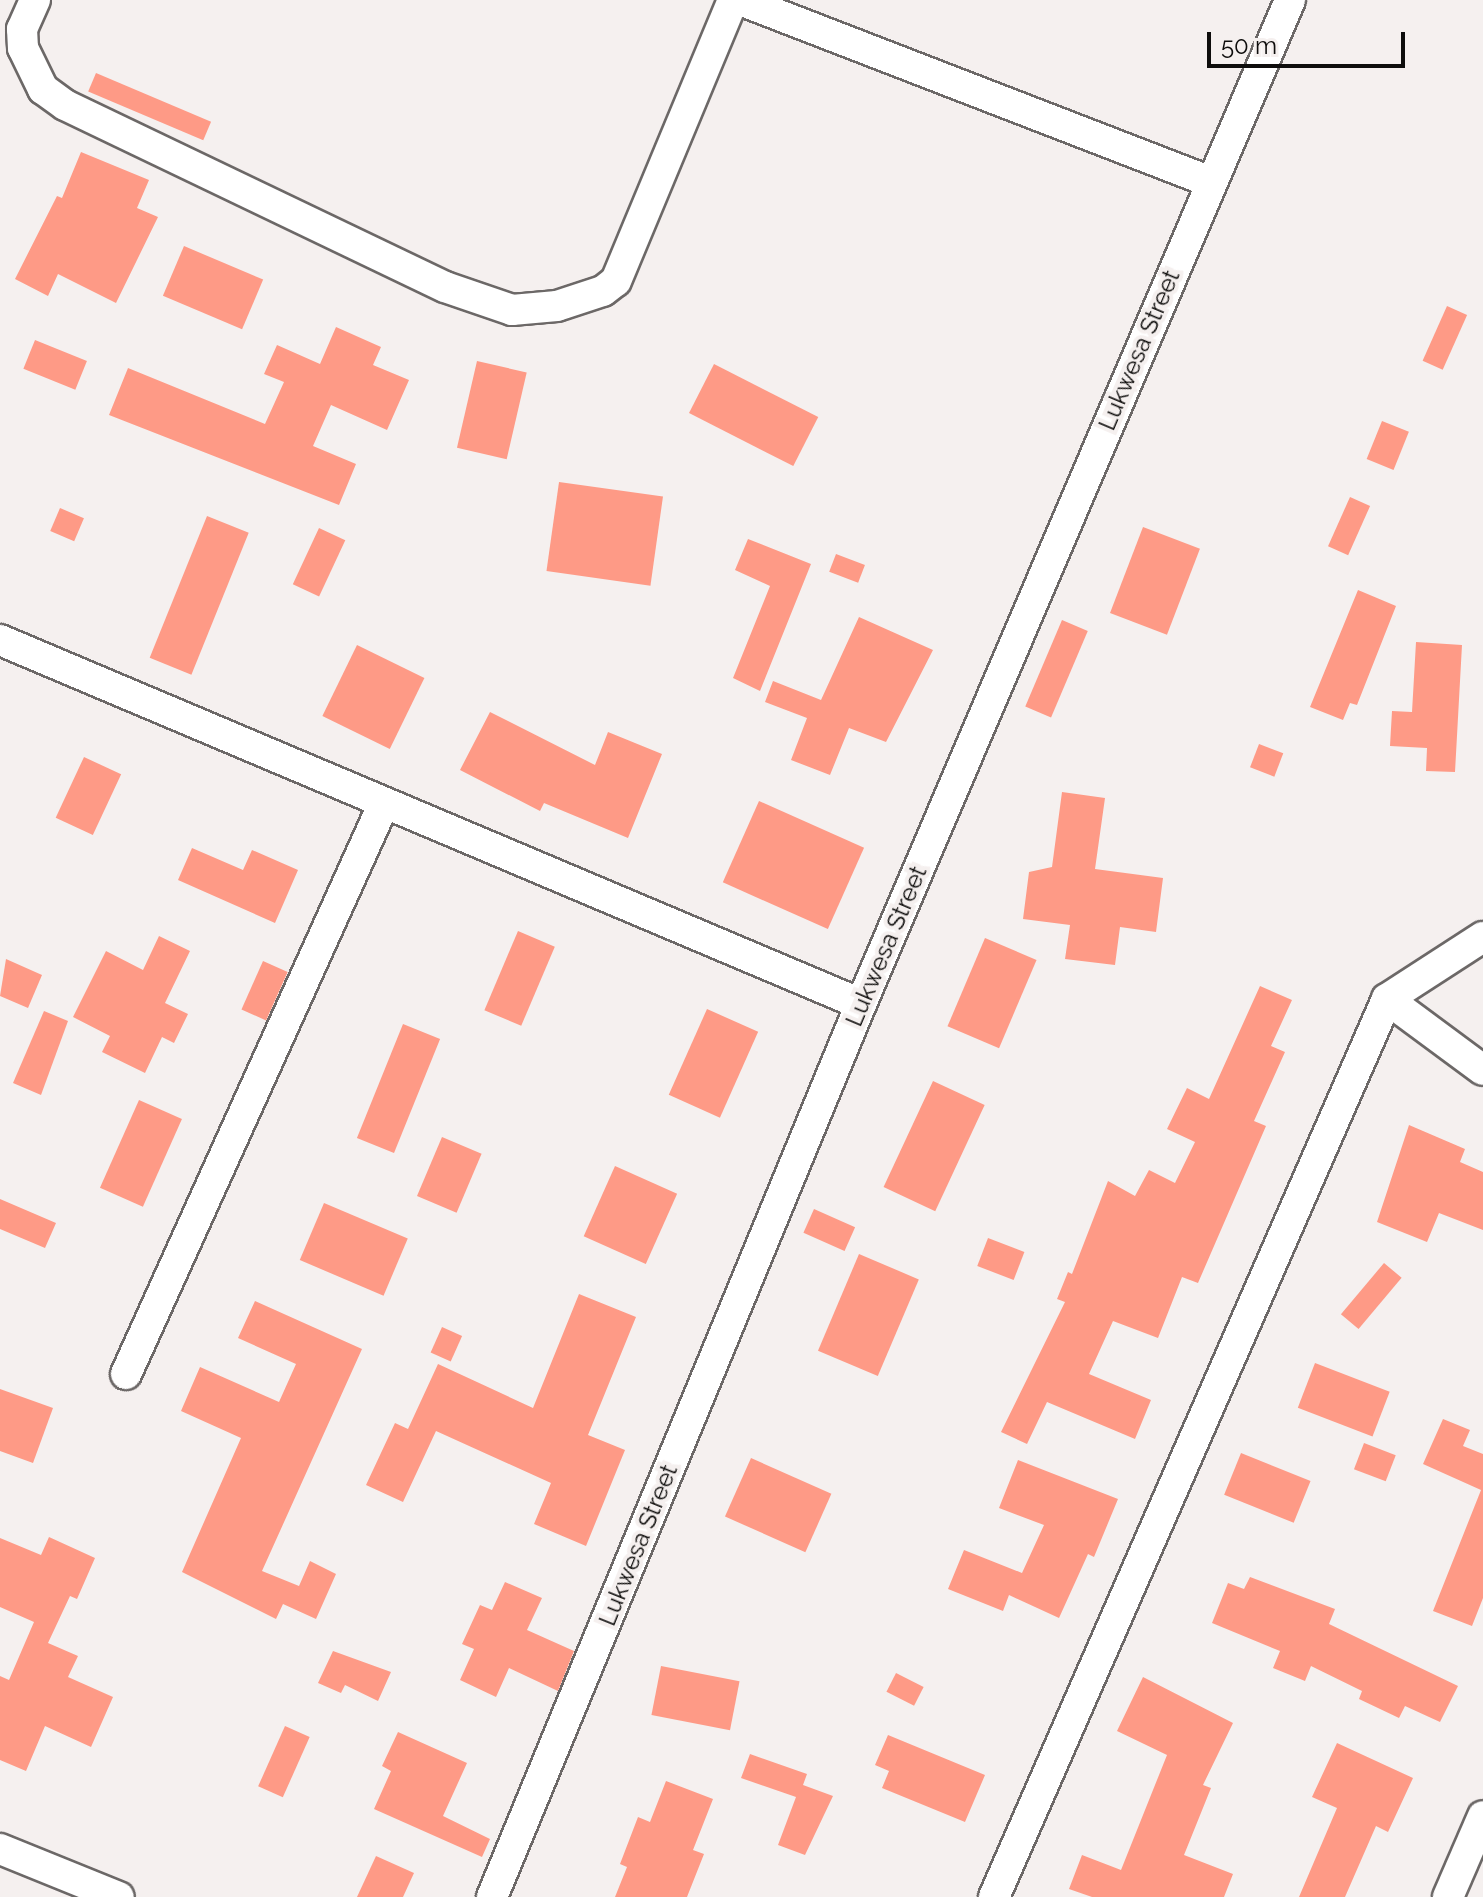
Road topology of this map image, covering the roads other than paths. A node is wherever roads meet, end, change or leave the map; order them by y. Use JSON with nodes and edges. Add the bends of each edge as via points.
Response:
{"nodes":[{"id":1,"x":35,"y":0,"type":"edge"},
{"id":2,"x":733,"y":0,"type":"edge"},
{"id":3,"x":740,"y":0,"type":"edge"},
{"id":4,"x":1290,"y":0,"type":"edge"},
{"id":5,"x":1211,"y":182,"type":"junction"},
{"id":6,"x":0,"y":640,"type":"edge"},
{"id":7,"x":384,"y":803,"type":"junction"},
{"id":8,"x":1483,"y":937,"type":"edge"},
{"id":9,"x":1387,"y":999,"type":"junction"},
{"id":10,"x":861,"y":1004,"type":"junction"},
{"id":11,"x":1483,"y":1070,"type":"edge"},
{"id":12,"x":126,"y":1374,"type":"dead end"},
{"id":13,"x":1483,"y":1816,"type":"edge"},
{"id":14,"x":0,"y":1849,"type":"edge"},
{"id":15,"x":119,"y":1897,"type":"edge"},
{"id":16,"x":492,"y":1897,"type":"edge"},
{"id":17,"x":994,"y":1897,"type":"edge"},
{"id":18,"x":1448,"y":1897,"type":"edge"}],
"edges":[{"from":1,"to":2,"type":"street","via":[[22,29],[23,48],[43,89],[65,105],[445,287],[512,310],[557,306],[603,291],[616,281]]},
{"from":3,"to":5,"type":"street"},
{"from":4,"to":5,"type":"street","name":"Lukwesa Street"},
{"from":5,"to":10,"type":"street","name":"Lukwesa Street"},
{"from":6,"to":7,"type":"street"},
{"from":7,"to":10,"type":"street"},
{"from":7,"to":12,"type":"street"},
{"from":8,"to":9,"type":"street"},
{"from":9,"to":11,"type":"street"},
{"from":9,"to":17,"type":"street"},
{"from":10,"to":16,"type":"street","name":"Lukwesa Street"},
{"from":13,"to":18,"type":"street"},
{"from":14,"to":15,"type":"street"}]}
